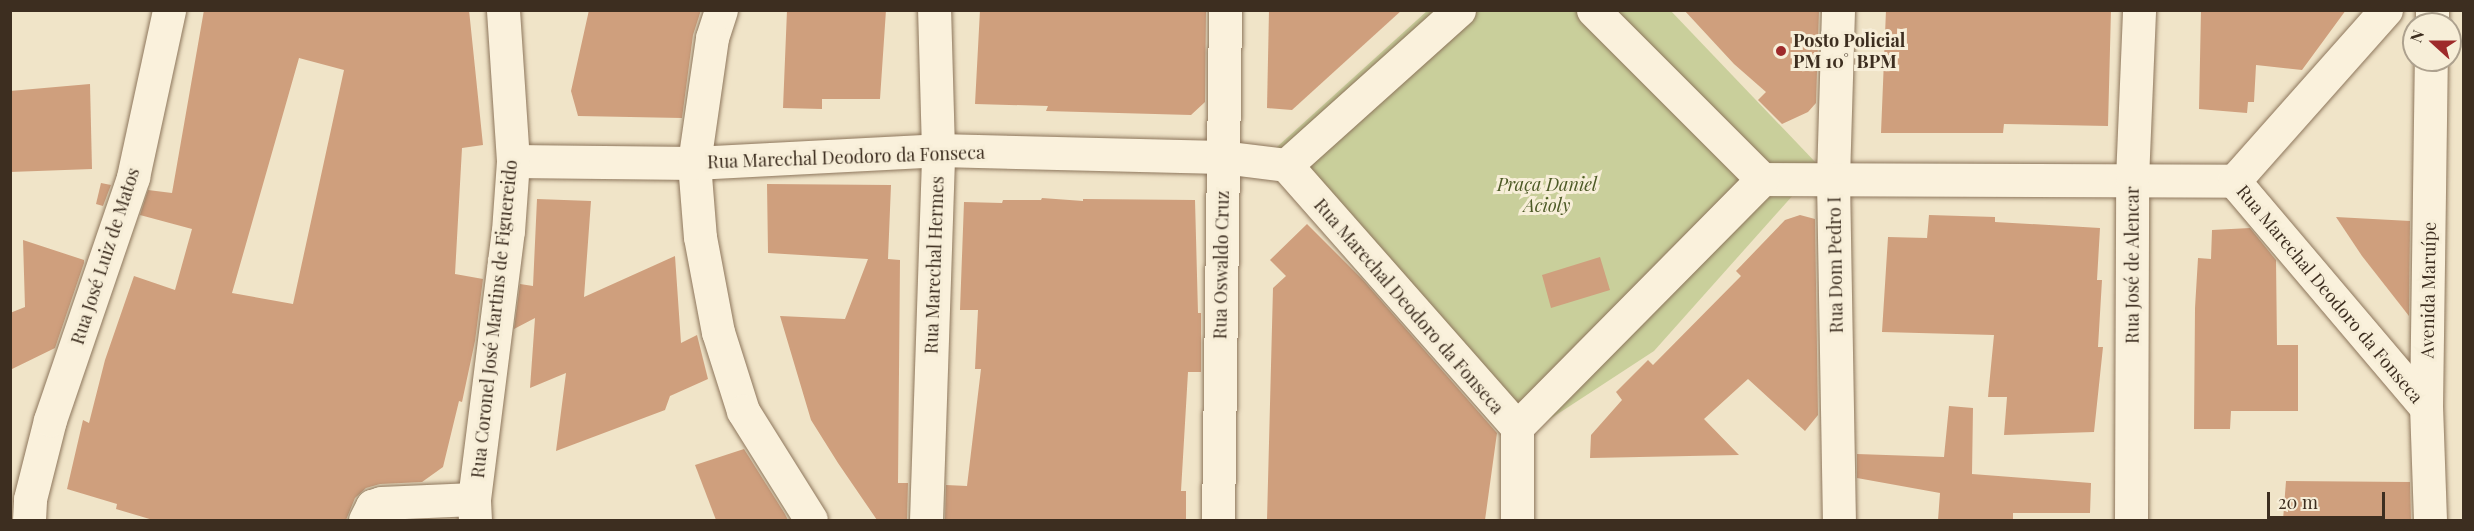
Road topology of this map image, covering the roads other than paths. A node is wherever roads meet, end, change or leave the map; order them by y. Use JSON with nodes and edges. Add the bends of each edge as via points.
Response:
{"nodes":[{"id":1,"x":168,"y":10,"type":"edge"},
{"id":2,"x":503,"y":10,"type":"edge"},
{"id":3,"x":721,"y":10,"type":"edge"},
{"id":4,"x":934,"y":10,"type":"edge"},
{"id":5,"x":1225,"y":10,"type":"edge"},
{"id":6,"x":1459,"y":10,"type":"edge"},
{"id":7,"x":1593,"y":10,"type":"edge"},
{"id":8,"x":1838,"y":10,"type":"edge"},
{"id":9,"x":2139,"y":10,"type":"edge"},
{"id":10,"x":2386,"y":10,"type":"edge"},
{"id":11,"x":2431,"y":72,"type":"edge"},
{"id":12,"x":938,"y":150,"type":"junction"},
{"id":13,"x":1222,"y":158,"type":"junction"},
{"id":14,"x":513,"y":162,"type":"junction"},
{"id":15,"x":694,"y":163,"type":"junction"},
{"id":16,"x":1286,"y":165,"type":"junction"},
{"id":17,"x":2132,"y":178,"type":"junction"},
{"id":18,"x":1762,"y":179,"type":"junction"},
{"id":19,"x":1833,"y":180,"type":"junction"},
{"id":20,"x":2234,"y":180,"type":"junction"},
{"id":21,"x":2426,"y":407,"type":"junction"},
{"id":22,"x":1517,"y":428,"type":"junction"},
{"id":23,"x":10,"y":469,"type":"edge"},
{"id":24,"x":30,"y":510,"type":"edge"},
{"id":25,"x":474,"y":510,"type":"edge"},
{"id":26,"x":365,"y":520,"type":"edge"},
{"id":27,"x":811,"y":520,"type":"edge"},
{"id":28,"x":926,"y":520,"type":"edge"},
{"id":29,"x":1218,"y":520,"type":"edge"},
{"id":30,"x":1517,"y":520,"type":"edge"},
{"id":31,"x":1839,"y":520,"type":"edge"},
{"id":32,"x":2132,"y":520,"type":"edge"},
{"id":33,"x":2430,"y":520,"type":"edge"}],
"edges":[{"from":1,"to":24,"type":"street","name":"Rua José Luiz de Matos","via":[[133,177],[50,420]]},
{"from":2,"to":14,"type":"street","name":"Rua Coronel José Martins de Figuereido"},
{"from":3,"to":15,"type":"street","via":[[712,38]]},
{"from":4,"to":12,"type":"street","name":"Rua Marechal Hermes"},
{"from":5,"to":13,"type":"street","name":"Rua Oswaldo Cruz"},
{"from":6,"to":16,"type":"street"},
{"from":7,"to":18,"type":"street"},
{"from":8,"to":19,"type":"street","name":"Rua Dom Pedro I"},
{"from":9,"to":17,"type":"street","name":"Rua José de Alencar"},
{"from":10,"to":20,"type":"street","name":"Rua Marechal Deodoro da Fonseca"},
{"from":11,"to":21,"type":"street","name":"Avenida Maruípe"},
{"from":12,"to":13,"type":"street","name":"Rua Marechal Deodoro da Fonseca"},
{"from":12,"to":15,"type":"street","name":"Rua Marechal Deodoro da Fonseca"},
{"from":12,"to":28,"type":"street","name":"Rua Marechal Hermes"},
{"from":13,"to":16,"type":"street","name":"Rua Marechal Deodoro da Fonseca"},
{"from":13,"to":29,"type":"street","name":"Rua Oswaldo Cruz"},
{"from":14,"to":15,"type":"street","name":"Rua Marechal Deodoro da Fonseca"},
{"from":14,"to":25,"type":"street","name":"Rua Coronel José Martins de Figuereido"},
{"from":15,"to":27,"type":"street","via":[[700,237],[716,321],[743,411]]},
{"from":16,"to":22,"type":"street","name":"Rua Marechal Deodoro da Fonseca"},
{"from":17,"to":19,"type":"street","name":"Rua Marechal Deodoro da Fonseca"},
{"from":17,"to":20,"type":"street","name":"Rua Marechal Deodoro da Fonseca"},
{"from":17,"to":32,"type":"street","name":"Rua José de Alencar"},
{"from":18,"to":19,"type":"street","name":"Rua Marechal Deodoro da Fonseca"},
{"from":18,"to":22,"type":"street","name":"Rua Marechal Deodoro da Fonseca"},
{"from":19,"to":31,"type":"street","name":"Rua Dom Pedro I"},
{"from":20,"to":21,"type":"street","name":"Rua Marechal Deodoro da Fonseca"},
{"from":21,"to":33,"type":"street","name":"Avenida Maruípe"},
{"from":22,"to":30,"type":"street"},
{"from":23,"to":24,"type":"street"},
{"from":25,"to":26,"type":"street","via":[[381,503],[372,506]]}]}
